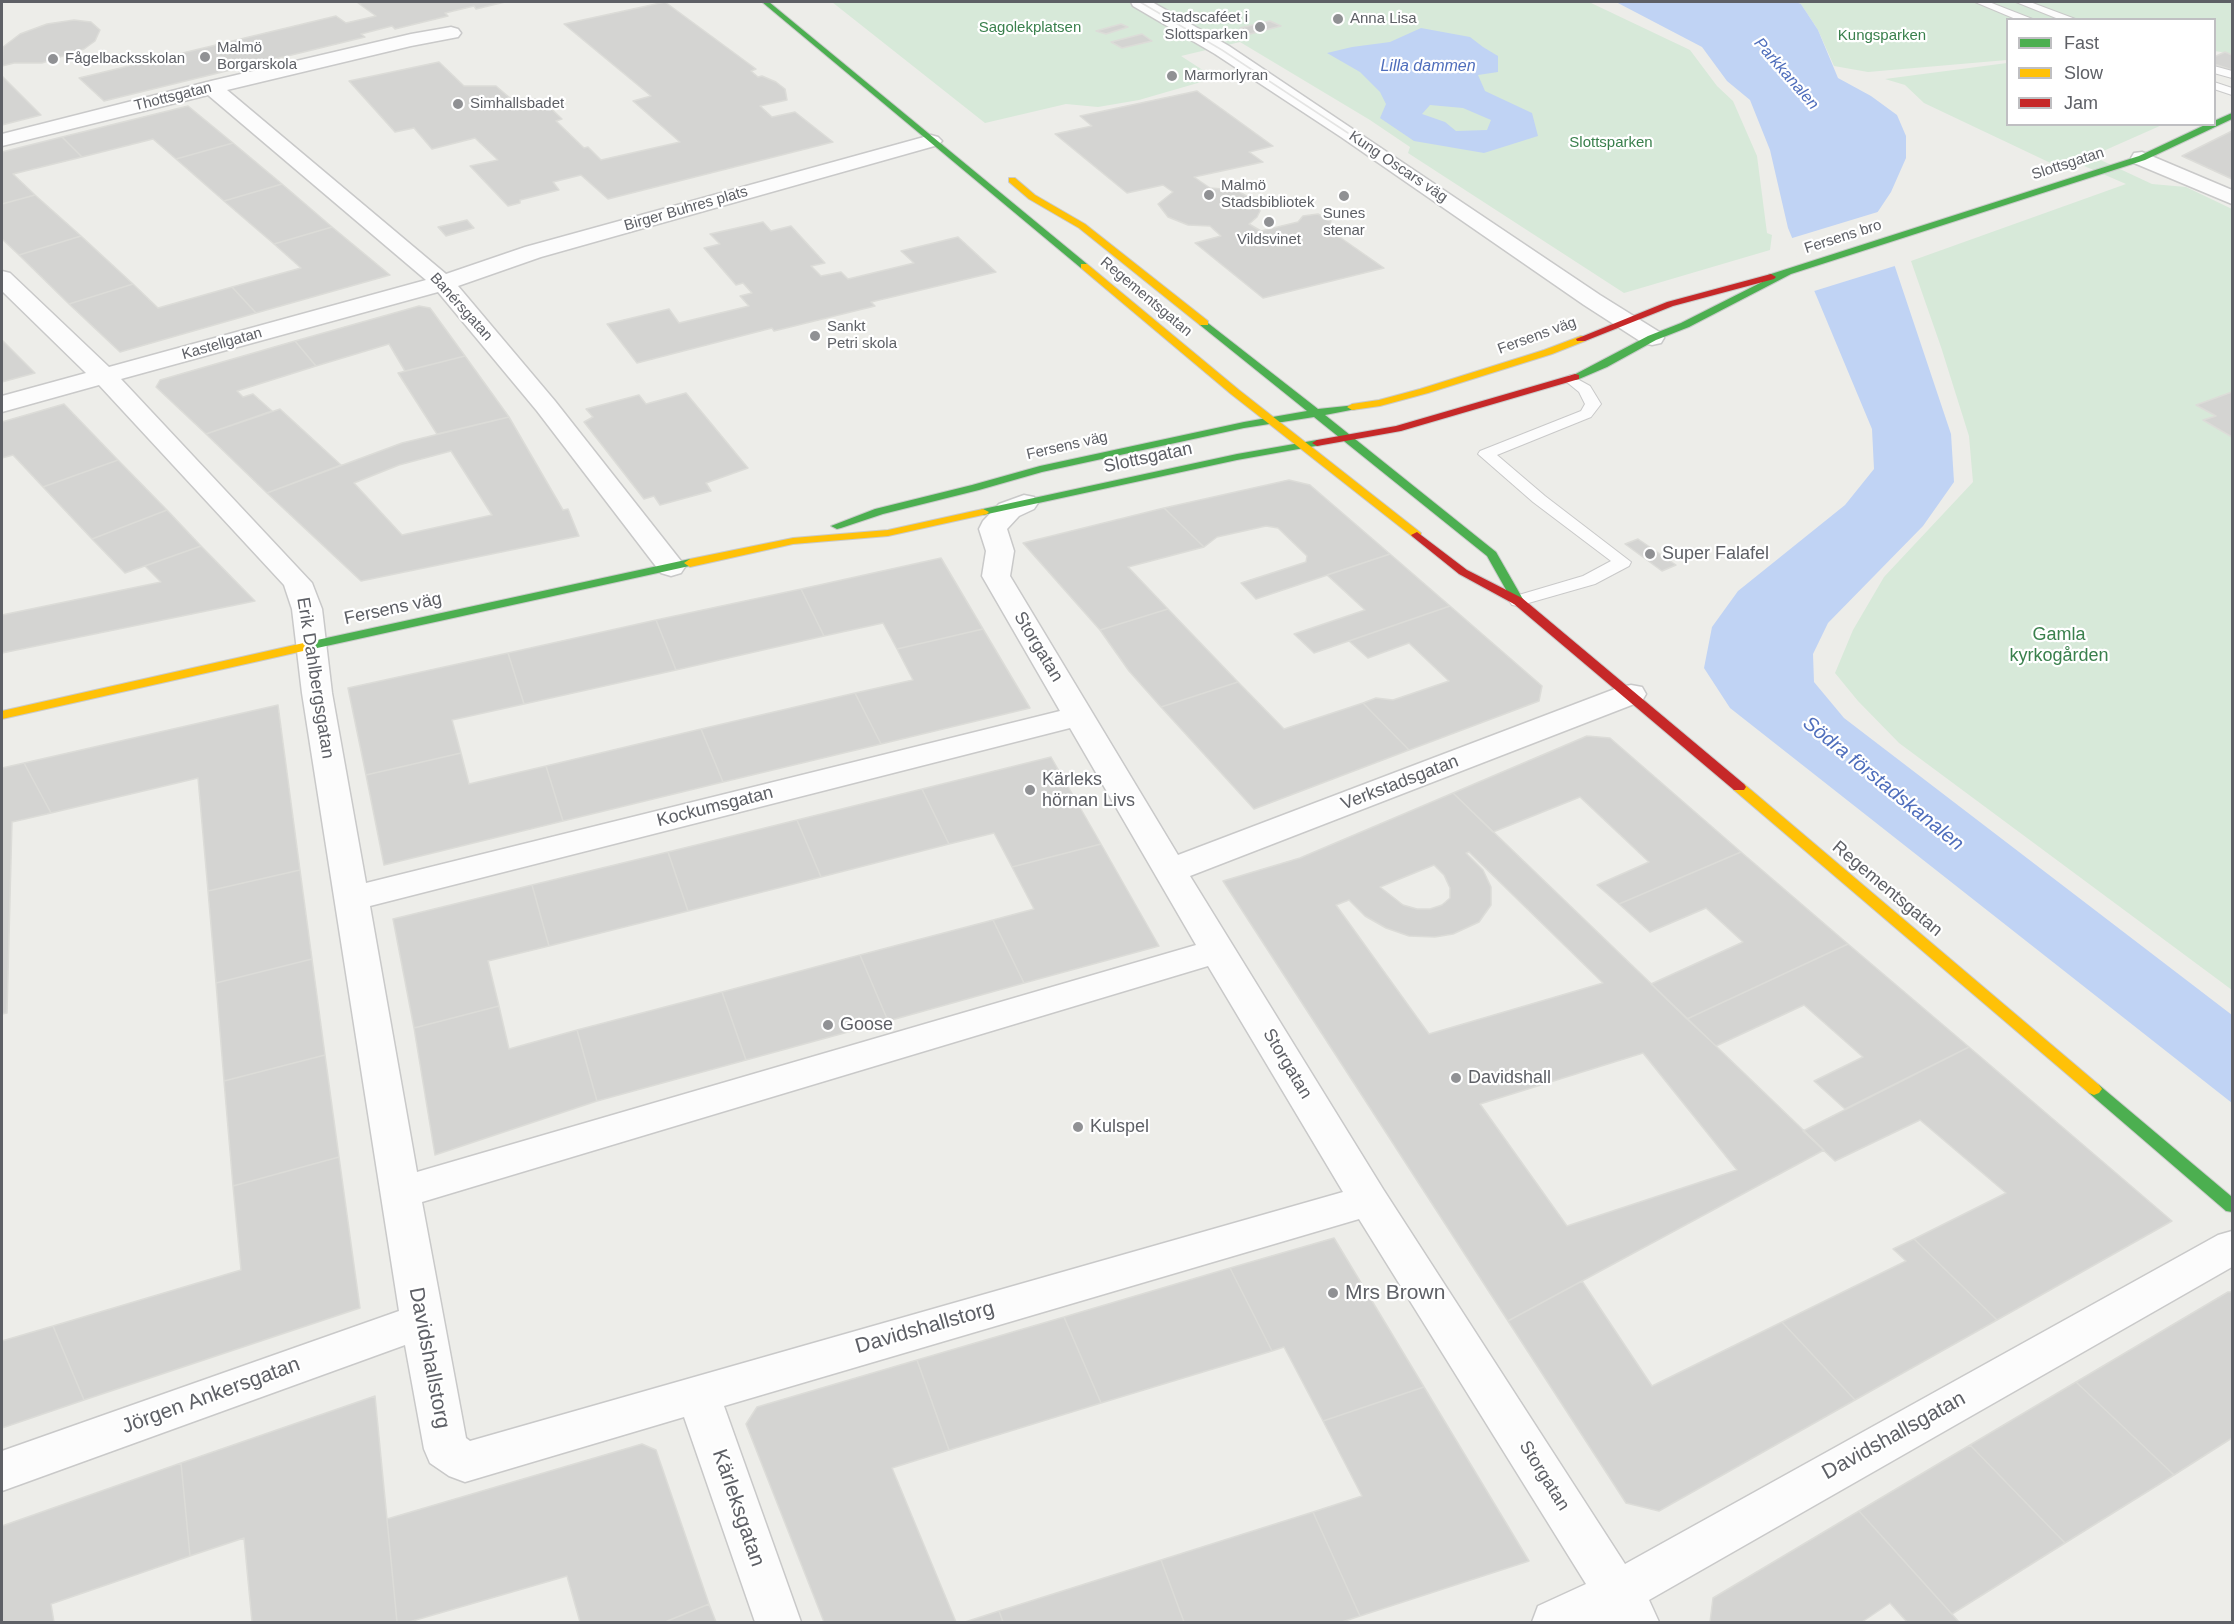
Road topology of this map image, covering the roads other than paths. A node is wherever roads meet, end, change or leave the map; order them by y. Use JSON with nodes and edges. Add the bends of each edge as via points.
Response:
{"nodes":[{"id":1,"x":765,"y":2,"type":"edge"},
{"id":2,"x":1140,"y":2,"type":"edge"},
{"id":3,"x":1980,"y":2,"type":"edge"},
{"id":4,"x":2021,"y":2,"type":"edge"},
{"id":5,"x":2048,"y":11,"type":"junction"},
{"id":6,"x":2018,"y":15,"type":"junction"},
{"id":7,"x":2025,"y":18,"type":"edge"},
{"id":8,"x":2067,"y":18,"type":"edge"},
{"id":9,"x":451,"y":33,"type":"dead end"},
{"id":10,"x":2216,"y":70,"type":"edge"},
{"id":11,"x":2232,"y":75,"type":"edge"},
{"id":12,"x":211,"y":87,"type":"junction"},
{"id":13,"x":2216,"y":87,"type":"edge"},
{"id":14,"x":2232,"y":92,"type":"edge"},
{"id":15,"x":2232,"y":116,"type":"edge"},
{"id":16,"x":2216,"y":123,"type":"edge"},
{"id":17,"x":2211,"y":126,"type":"edge"},
{"id":18,"x":2,"y":140,"type":"edge"},
{"id":19,"x":931,"y":141,"type":"junction"},
{"id":20,"x":2142,"y":158,"type":"junction"},
{"id":21,"x":999,"y":170,"type":"dead end"},
{"id":22,"x":2232,"y":198,"type":"edge"},
{"id":23,"x":1910,"y":233,"type":"joint"},
{"id":24,"x":1787,"y":273,"type":"junction"},
{"id":25,"x":2,"y":278,"type":"edge"},
{"id":26,"x":443,"y":282,"type":"junction"},
{"id":27,"x":1624,"y":320,"type":"junction"},
{"id":28,"x":1652,"y":338,"type":"junction"},
{"id":29,"x":105,"y":377,"type":"junction"},
{"id":30,"x":1570,"y":379,"type":"junction"},
{"id":31,"x":2,"y":404,"type":"edge"},
{"id":32,"x":1319,"y":414,"type":"junction"},
{"id":33,"x":1272,"y":421,"type":"junction"},
{"id":34,"x":1347,"y":437,"type":"junction"},
{"id":35,"x":1302,"y":445,"type":"junction"},
{"id":36,"x":1013,"y":506,"type":"junction"},
{"id":37,"x":793,"y":541,"type":"junction"},
{"id":38,"x":671,"y":567,"type":"junction"},
{"id":39,"x":1518,"y":601,"type":"junction"},
{"id":40,"x":312,"y":645,"type":"junction"},
{"id":41,"x":1631,"y":694,"type":"junction"},
{"id":42,"x":2,"y":716,"type":"edge"},
{"id":43,"x":1078,"y":716,"type":"junction"},
{"id":44,"x":1170,"y":871,"type":"junction"},
{"id":45,"x":351,"y":899,"type":"junction"},
{"id":46,"x":1217,"y":951,"type":"junction"},
{"id":47,"x":400,"y":1193,"type":"junction"},
{"id":48,"x":1369,"y":1200,"type":"junction"},
{"id":49,"x":2232,"y":1206,"type":"edge"},
{"id":50,"x":2232,"y":1247,"type":"edge"},
{"id":51,"x":422,"y":1321,"type":"junction"},
{"id":52,"x":698,"y":1394,"type":"junction"},
{"id":53,"x":2,"y":1471,"type":"edge"},
{"id":54,"x":1627,"y":1608,"type":"edge"},
{"id":55,"x":778,"y":1623,"type":"edge"},
{"id":56,"x":1555,"y":1623,"type":"edge"}],
"edges":[{"from":1,"to":19,"type":"main road","name":"Regementsgatan"},
{"from":2,"to":27,"type":"street","name":"Kung Oscars väg","via":[[1231,56]]},
{"from":3,"to":6,"type":"lane"},
{"from":4,"to":5,"type":"lane"},
{"from":5,"to":6,"type":"lane"},
{"from":5,"to":8,"type":"lane"},
{"from":6,"to":7,"type":"lane"},
{"from":9,"to":12,"type":"street","name":"Thottsgatan"},
{"from":10,"to":11,"type":"lane"},
{"from":12,"to":18,"type":"street","name":"Thottsgatan"},
{"from":12,"to":26,"type":"street","name":"Banérsgatan"},
{"from":13,"to":14,"type":"lane"},
{"from":15,"to":16,"type":"main road","name":"Slottsgatan"},
{"from":17,"to":20,"type":"main road","name":"Slottsgatan"},
{"from":19,"to":26,"type":"street","name":"Birger Buhres plats","via":[[544,249]]},
{"from":19,"to":33,"type":"main road","name":"Regementsgatan"},
{"from":20,"to":22,"type":"street"},
{"from":20,"to":23,"type":"main road","name":"Slottsgatan"},
{"from":21,"to":32,"type":"main road","name":"Regementsgatan","via":[[1032,197],[1082,226]]},
{"from":23,"to":24,"type":"main road","name":"Fersens bro"},
{"from":24,"to":27,"type":"main road","name":"Fersens väg"},
{"from":24,"to":28,"type":"main road"},
{"from":25,"to":29,"type":"street","name":"Erik Dahlbergsgatan"},
{"from":26,"to":29,"type":"street","name":"Kastellgatan"},
{"from":26,"to":38,"type":"street","name":"Banérsgatan"},
{"from":27,"to":28,"type":"street","name":"Kung Oscars väg"},
{"from":27,"to":32,"type":"main road","name":"Fersens väg","via":[[1548,352],[1424,391]]},
{"from":28,"to":30,"type":"main road"},
{"from":29,"to":31,"type":"street","name":"Kastellgatan"},
{"from":29,"to":40,"type":"street","name":"Erik Dahlbergsgatan","via":[[298,583],[307,609]]},
{"from":30,"to":34,"type":"main road","via":[[1397,429]]},
{"from":30,"to":39,"type":"lane","via":[[1585,389],[1593,404],[1586,414],[1486,454],[1623,562],[1589,580]]},
{"from":32,"to":33,"type":"main road","name":"Fersens väg"},
{"from":32,"to":34,"type":"main road","name":"Regementsgatan"},
{"from":33,"to":35,"type":"main road","name":"Regementsgatan"},
{"from":33,"to":37,"type":"main road","name":"Fersens väg","via":[[1008,477],[879,511]]},
{"from":34,"to":35,"type":"main road"},
{"from":34,"to":39,"type":"main road","name":"Regementsgatan","via":[[1492,554]]},
{"from":35,"to":36,"type":"main road","name":"Slottsgatan"},
{"from":35,"to":39,"type":"main road","name":"Regementsgatan","via":[[1463,572]]},
{"from":36,"to":37,"type":"main road","name":"Fersens väg","via":[[888,533]]},
{"from":36,"to":43,"type":"street","name":"Storgatan","via":[[993,528],[1000,551],[996,576]]},
{"from":37,"to":38,"type":"main road","name":"Fersens väg"},
{"from":38,"to":40,"type":"main road","name":"Fersens väg"},
{"from":39,"to":41,"type":"main road","name":"Regementsgatan"},
{"from":40,"to":42,"type":"main road","name":"Fersens väg"},
{"from":40,"to":45,"type":"street","name":"Erik Dahlbergsgatan"},
{"from":41,"to":44,"type":"street","name":"Verkstadsgatan"},
{"from":41,"to":49,"type":"main road","name":"Regementsgatan"},
{"from":43,"to":44,"type":"street","name":"Storgatan"},
{"from":43,"to":45,"type":"street","name":"Kockumsgatan"},
{"from":44,"to":46,"type":"street","name":"Storgatan"},
{"from":45,"to":47,"type":"street","name":"Erik Dahlbergsgatan"},
{"from":46,"to":47,"type":"street"},
{"from":46,"to":48,"type":"street","name":"Storgatan"},
{"from":47,"to":51,"type":"street","name":"Davidshallstorg"},
{"from":48,"to":52,"type":"street","name":"Davidshallstorg"},
{"from":48,"to":54,"type":"street","name":"Storgatan"},
{"from":50,"to":54,"type":"street","name":"Davidshallsgatan","via":[[1720,1533]]},
{"from":51,"to":52,"type":"street","name":"Davidshallstorg","via":[[447,1449],[465,1462]]},
{"from":51,"to":53,"type":"street","name":"Jörgen Ankersgatan"},
{"from":52,"to":55,"type":"street","name":"Kärleksgatan"},
{"from":54,"to":56,"type":"street","name":"Davidshallsgatan"}]}
